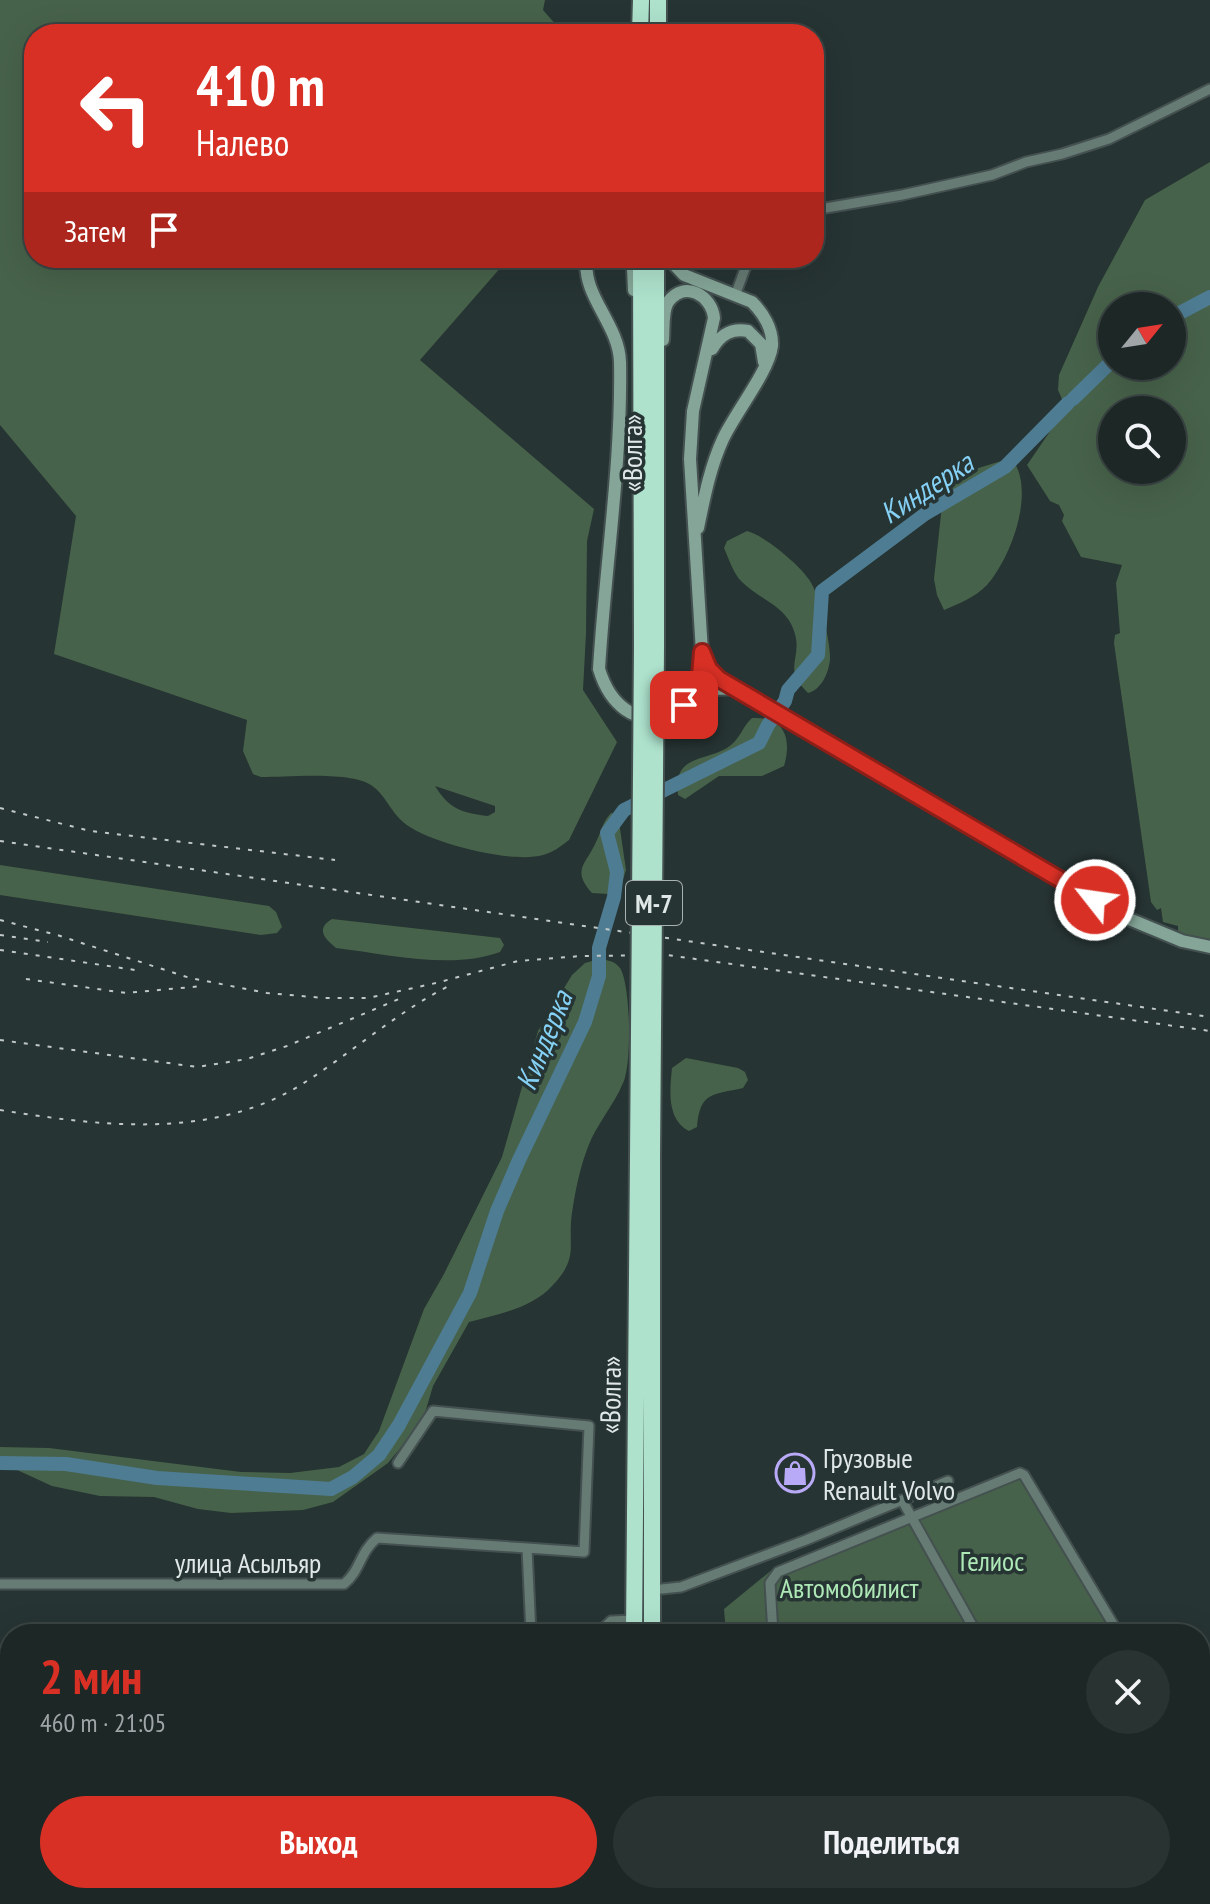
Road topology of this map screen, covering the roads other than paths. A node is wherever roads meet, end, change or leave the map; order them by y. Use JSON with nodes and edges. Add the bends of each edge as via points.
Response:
{"nodes":[{"id":1,"x":641,"y":0,"type":"edge"},
{"id":2,"x":658,"y":0,"type":"edge"},
{"id":3,"x":640,"y":24,"type":"edge"},
{"id":4,"x":658,"y":24,"type":"edge"},
{"id":5,"x":1210,"y":89,"type":"edge"},
{"id":6,"x":824,"y":208,"type":"edge"},
{"id":7,"x":587,"y":268,"type":"edge"},
{"id":8,"x":593,"y":268,"type":"edge"},
{"id":9,"x":633,"y":268,"type":"edge"},
{"id":10,"x":641,"y":268,"type":"edge"},
{"id":11,"x":656,"y":268,"type":"edge"},
{"id":12,"x":677,"y":268,"type":"edge"},
{"id":13,"x":745,"y":268,"type":"edge"},
{"id":14,"x":736,"y":293,"type":"junction"},
{"id":15,"x":598,"y":300,"type":"junction"},
{"id":16,"x":641,"y":328,"type":"junction"},
{"id":17,"x":707,"y":359,"type":"junction"},
{"id":18,"x":764,"y":367,"type":"junction"},
{"id":19,"x":657,"y":379,"type":"junction"},
{"id":20,"x":696,"y":539,"type":"junction"},
{"id":21,"x":649,"y":648,"type":"junction"},
{"id":22,"x":702,"y":652,"type":"junction"},
{"id":23,"x":735,"y":688,"type":"junction"},
{"id":24,"x":684,"y":705,"type":"junction"},
{"id":25,"x":1210,"y":947,"type":"edge"},
{"id":26,"x":645,"y":1157,"type":"junction"},
{"id":27,"x":398,"y":1463,"type":"dead end"},
{"id":28,"x":948,"y":1481,"type":"dead end"},
{"id":29,"x":902,"y":1500,"type":"junction"},
{"id":30,"x":911,"y":1518,"type":"junction"},
{"id":31,"x":527,"y":1548,"type":"junction"},
{"id":32,"x":0,"y":1584,"type":"edge"},
{"id":33,"x":652,"y":1590,"type":"junction"},
{"id":34,"x":531,"y":1624,"type":"edge"},
{"id":35,"x":634,"y":1624,"type":"edge"},
{"id":36,"x":652,"y":1624,"type":"edge"},
{"id":37,"x":772,"y":1624,"type":"edge"},
{"id":38,"x":971,"y":1624,"type":"edge"},
{"id":39,"x":1113,"y":1624,"type":"edge"}],
"edges":[{"from":1,"to":3,"type":"highway"},
{"from":2,"to":4,"type":"highway"},
{"from":5,"to":6,"type":"street","via":[[1109,139],[1062,154],[992,175]]},
{"from":7,"to":15,"type":"street","via":[[588,283]]},
{"from":8,"to":15,"type":"street"},
{"from":9,"to":16,"type":"street"},
{"from":10,"to":16,"type":"highway","name":"«Волга»","number":"М-7"},
{"from":11,"to":19,"type":"highway","name":"«Волга»","number":"М-7"},
{"from":12,"to":14,"type":"street"},
{"from":13,"to":14,"type":"street"},
{"from":14,"to":18,"type":"street","via":[[752,302],[768,325],[772,345]]},
{"from":15,"to":24,"type":"street","via":[[620,359],[599,669],[612,699],[631,715],[662,716]]},
{"from":16,"to":21,"type":"highway","name":"«Волга»","number":"М-7"},
{"from":17,"to":18,"type":"street","via":[[717,340],[743,330],[761,344]]},
{"from":17,"to":19,"type":"street","via":[[713,310],[700,293],[685,292],[667,305]]},
{"from":17,"to":20,"type":"street","via":[[691,432]]},
{"from":18,"to":20,"type":"street","via":[[722,441]]},
{"from":19,"to":21,"type":"highway","name":"«Волга»","number":"М-7"},
{"from":20,"to":22,"type":"street"},
{"from":21,"to":26,"type":"highway","number":"М-7","bridge":true},
{"from":22,"to":23,"type":"street","via":[[714,675]]},
{"from":22,"to":24,"type":"street","via":[[700,676]]},
{"from":23,"to":24,"type":"street","via":[[715,689]]},
{"from":23,"to":25,"type":"street","via":[[1122,916],[1158,933]]},
{"from":26,"to":33,"type":"highway","name":"«Волга»","number":"М-7"},
{"from":26,"to":35,"type":"highway","name":"«Волга»","number":"М-7"},
{"from":27,"to":31,"type":"street","via":[[433,1411],[589,1426],[584,1552]]},
{"from":28,"to":29,"type":"street"},
{"from":29,"to":30,"type":"street"},
{"from":29,"to":33,"type":"street","via":[[681,1587]]},
{"from":30,"to":37,"type":"street","via":[[778,1572],[770,1583]]},
{"from":30,"to":38,"type":"street"},
{"from":30,"to":39,"type":"street","via":[[1024,1475]]},
{"from":31,"to":32,"type":"street","name":"улица Асылъяр","via":[[377,1538],[344,1584]]},
{"from":31,"to":34,"type":"street"},
{"from":33,"to":36,"type":"highway","name":"«Волга»","number":"М-7"}]}
